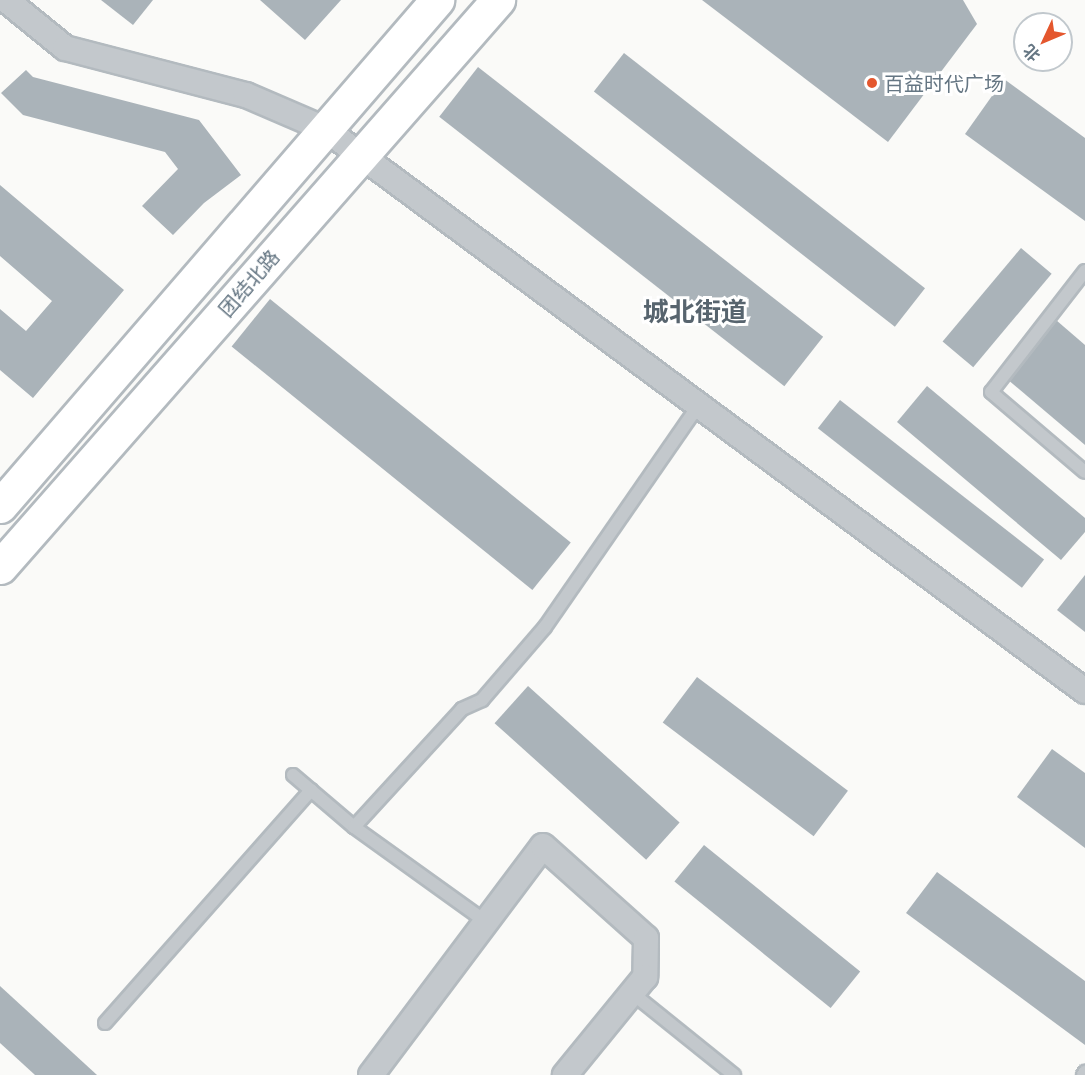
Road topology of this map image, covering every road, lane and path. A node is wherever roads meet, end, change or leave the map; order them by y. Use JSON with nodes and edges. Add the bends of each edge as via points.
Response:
{"nodes":[{"id":1,"x":6,"y":0,"type":"edge"},
{"id":2,"x":437,"y":0,"type":"edge"},
{"id":3,"x":498,"y":0,"type":"edge"},
{"id":4,"x":325,"y":129,"type":"junction"},
{"id":5,"x":362,"y":155,"type":"junction"},
{"id":6,"x":1085,"y":271,"type":"edge"},
{"id":7,"x":699,"y":405,"type":"junction"},
{"id":8,"x":1085,"y":472,"type":"edge"},
{"id":9,"x":0,"y":506,"type":"edge"},
{"id":10,"x":0,"y":567,"type":"edge"},
{"id":11,"x":1085,"y":691,"type":"edge"},
{"id":12,"x":294,"y":775,"type":"dead end"},
{"id":13,"x":311,"y":790,"type":"junction"},
{"id":14,"x":354,"y":827,"type":"junction"},
{"id":15,"x":485,"y":921,"type":"junction"},
{"id":16,"x":632,"y":993,"type":"junction"},
{"id":17,"x":105,"y":1023,"type":"dead end"},
{"id":18,"x":371,"y":1075,"type":"edge"},
{"id":19,"x":565,"y":1075,"type":"edge"},
{"id":20,"x":734,"y":1075,"type":"edge"}],
"edges":[{"from":1,"to":4,"type":"street","via":[[65,48],[246,94]]},
{"from":2,"to":4,"type":"main road"},
{"from":3,"to":5,"type":"main road","name":"团结北路"},
{"from":4,"to":5,"type":"street"},
{"from":4,"to":9,"type":"main road"},
{"from":5,"to":7,"type":"street"},
{"from":5,"to":10,"type":"main road","name":"团结北路"},
{"from":6,"to":8,"type":"lane","via":[[991,392]]},
{"from":7,"to":11,"type":"street"},
{"from":7,"to":14,"type":"lane","via":[[544,627],[482,700],[462,709]]},
{"from":12,"to":13,"type":"lane"},
{"from":13,"to":14,"type":"lane"},
{"from":13,"to":17,"type":"lane"},
{"from":14,"to":15,"type":"lane"},
{"from":15,"to":16,"type":"street","via":[[543,846],[646,938],[645,977]]},
{"from":15,"to":18,"type":"street"},
{"from":16,"to":19,"type":"street"},
{"from":16,"to":20,"type":"lane"}]}
